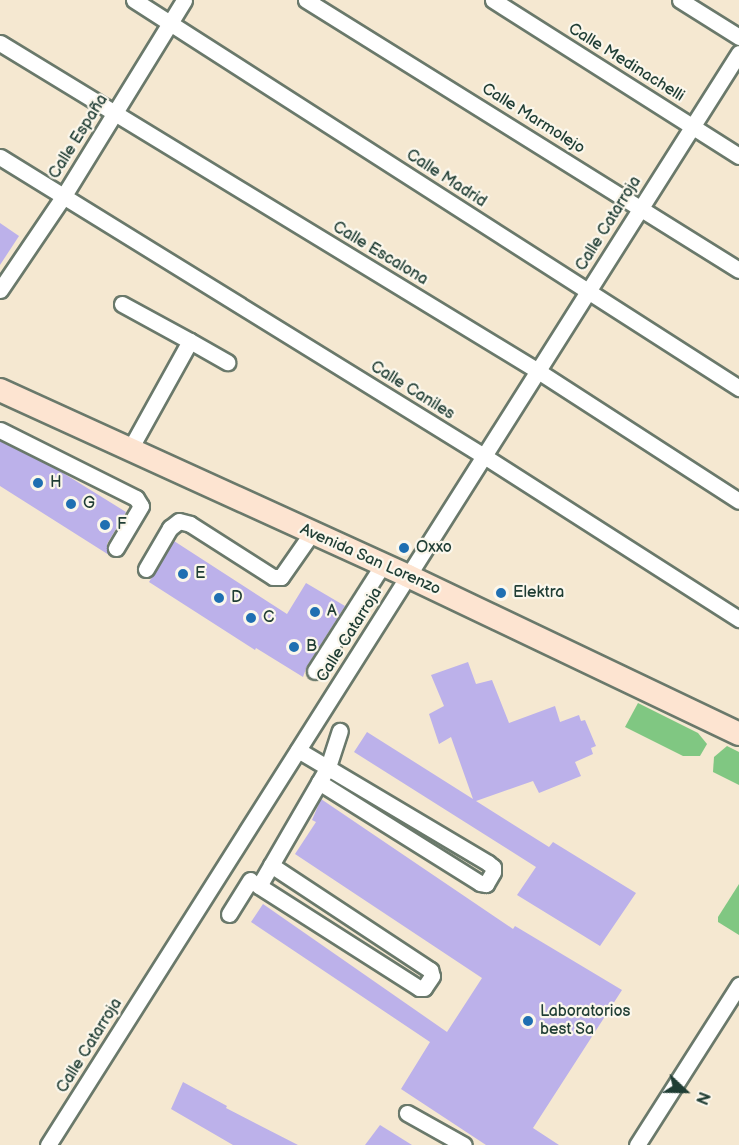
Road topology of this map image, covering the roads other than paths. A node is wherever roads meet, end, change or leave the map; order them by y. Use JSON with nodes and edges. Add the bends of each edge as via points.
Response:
{"nodes":[{"id":1,"x":134,"y":0,"type":"edge"},
{"id":2,"x":184,"y":0,"type":"edge"},
{"id":3,"x":306,"y":0,"type":"edge"},
{"id":4,"x":493,"y":0,"type":"edge"},
{"id":5,"x":680,"y":0,"type":"edge"},
{"id":6,"x":170,"y":22,"type":"junction"},
{"id":7,"x":739,"y":37,"type":"edge"},
{"id":8,"x":0,"y":43,"type":"edge"},
{"id":9,"x":739,"y":53,"type":"edge"},
{"id":10,"x":114,"y":114,"type":"junction"},
{"id":11,"x":693,"y":126,"type":"junction"},
{"id":12,"x":739,"y":156,"type":"edge"},
{"id":13,"x":0,"y":157,"type":"edge"},
{"id":14,"x":63,"y":197,"type":"junction"},
{"id":15,"x":642,"y":207,"type":"junction"},
{"id":16,"x":739,"y":270,"type":"edge"},
{"id":17,"x":0,"y":290,"type":"edge"},
{"id":18,"x":588,"y":292,"type":"junction"},
{"id":19,"x":122,"y":304,"type":"dead end"},
{"id":20,"x":190,"y":341,"type":"junction"},
{"id":21,"x":227,"y":362,"type":"dead end"},
{"id":22,"x":538,"y":371,"type":"junction"},
{"id":23,"x":739,"y":388,"type":"edge"},
{"id":24,"x":0,"y":391,"type":"edge"},
{"id":25,"x":0,"y":430,"type":"edge"},
{"id":26,"x":129,"y":451,"type":"junction"},
{"id":27,"x":484,"y":456,"type":"junction"},
{"id":28,"x":739,"y":501,"type":"edge"},
{"id":29,"x":311,"y":534,"type":"junction"},
{"id":30,"x":116,"y":548,"type":"dead end"},
{"id":31,"x":382,"y":566,"type":"junction"},
{"id":32,"x":146,"y":569,"type":"dead end"},
{"id":33,"x":408,"y":576,"type":"junction"},
{"id":34,"x":739,"y":619,"type":"edge"},
{"id":35,"x":315,"y":671,"type":"dead end"},
{"id":36,"x":340,"y":731,"type":"dead end"},
{"id":37,"x":739,"y":734,"type":"edge"},
{"id":38,"x":298,"y":750,"type":"junction"},
{"id":39,"x":328,"y":767,"type":"junction"},
{"id":40,"x":319,"y":782,"type":"junction"},
{"id":41,"x":226,"y":864,"type":"junction"},
{"id":42,"x":271,"y":865,"type":"junction"},
{"id":43,"x":254,"y":883,"type":"junction"},
{"id":44,"x":229,"y":914,"type":"dead end"},
{"id":45,"x":739,"y":985,"type":"edge"},
{"id":46,"x":407,"y":1113,"type":"dead end"},
{"id":47,"x":48,"y":1145,"type":"edge"},
{"id":48,"x":464,"y":1145,"type":"edge"},
{"id":49,"x":637,"y":1145,"type":"edge"}],
"edges":[{"from":1,"to":6,"type":"street","name":"Calle Madrid"},
{"from":2,"to":6,"type":"street","name":"Calle España"},
{"from":3,"to":15,"type":"street","name":"Calle Marmolejo"},
{"from":4,"to":11,"type":"street","name":"Calle Medinachelli"},
{"from":5,"to":7,"type":"street"},
{"from":6,"to":10,"type":"street","name":"Calle España"},
{"from":6,"to":18,"type":"street","name":"Calle Madrid"},
{"from":8,"to":10,"type":"street","name":"Calle Escalona"},
{"from":9,"to":11,"type":"street","name":"Calle Catarroja"},
{"from":10,"to":14,"type":"street","name":"Calle España"},
{"from":10,"to":22,"type":"street","name":"Calle Escalona"},
{"from":11,"to":12,"type":"street","name":"Calle Medinachelli"},
{"from":11,"to":15,"type":"street","name":"Calle Catarroja"},
{"from":13,"to":14,"type":"street","name":"Calle Caniles"},
{"from":14,"to":17,"type":"street","name":"Calle España"},
{"from":14,"to":27,"type":"street","name":"Calle Caniles"},
{"from":15,"to":16,"type":"street","name":"Calle Marmolejo"},
{"from":15,"to":18,"type":"street","name":"Calle Catarroja"},
{"from":18,"to":22,"type":"street","name":"Calle Catarroja"},
{"from":18,"to":23,"type":"street","name":"Calle Madrid"},
{"from":19,"to":20,"type":"street"},
{"from":20,"to":21,"type":"street"},
{"from":20,"to":26,"type":"street"},
{"from":22,"to":27,"type":"street","name":"Calle Catarroja"},
{"from":22,"to":28,"type":"street","name":"Calle Escalona"},
{"from":24,"to":26,"type":"main road","name":"Avenida San Lorenzo"},
{"from":25,"to":30,"type":"street","via":[[136,498],[141,506]]},
{"from":26,"to":29,"type":"main road","name":"Avenida San Lorenzo"},
{"from":27,"to":33,"type":"street","name":"Calle Catarroja"},
{"from":27,"to":34,"type":"street","name":"Calle Caniles"},
{"from":29,"to":31,"type":"main road","name":"Avenida San Lorenzo"},
{"from":29,"to":32,"type":"street","via":[[281,577],[273,577],[190,524],[178,521]]},
{"from":31,"to":33,"type":"main road","name":"Avenida San Lorenzo"},
{"from":31,"to":35,"type":"street"},
{"from":33,"to":37,"type":"main road","name":"Avenida San Lorenzo"},
{"from":33,"to":38,"type":"street","name":"Calle Catarroja"},
{"from":36,"to":39,"type":"street"},
{"from":38,"to":39,"type":"street"},
{"from":38,"to":41,"type":"street","name":"Calle Catarroja"},
{"from":39,"to":40,"type":"street"},
{"from":39,"to":40,"type":"street","via":[[493,867],[486,884]]},
{"from":40,"to":42,"type":"street"},
{"from":41,"to":43,"type":"street"},
{"from":41,"to":47,"type":"street","name":"Calle Catarroja"},
{"from":42,"to":43,"type":"street"},
{"from":42,"to":43,"type":"street","via":[[430,970],[432,976],[424,988]]},
{"from":43,"to":44,"type":"street"},
{"from":45,"to":49,"type":"street"},
{"from":46,"to":48,"type":"street"}]}
